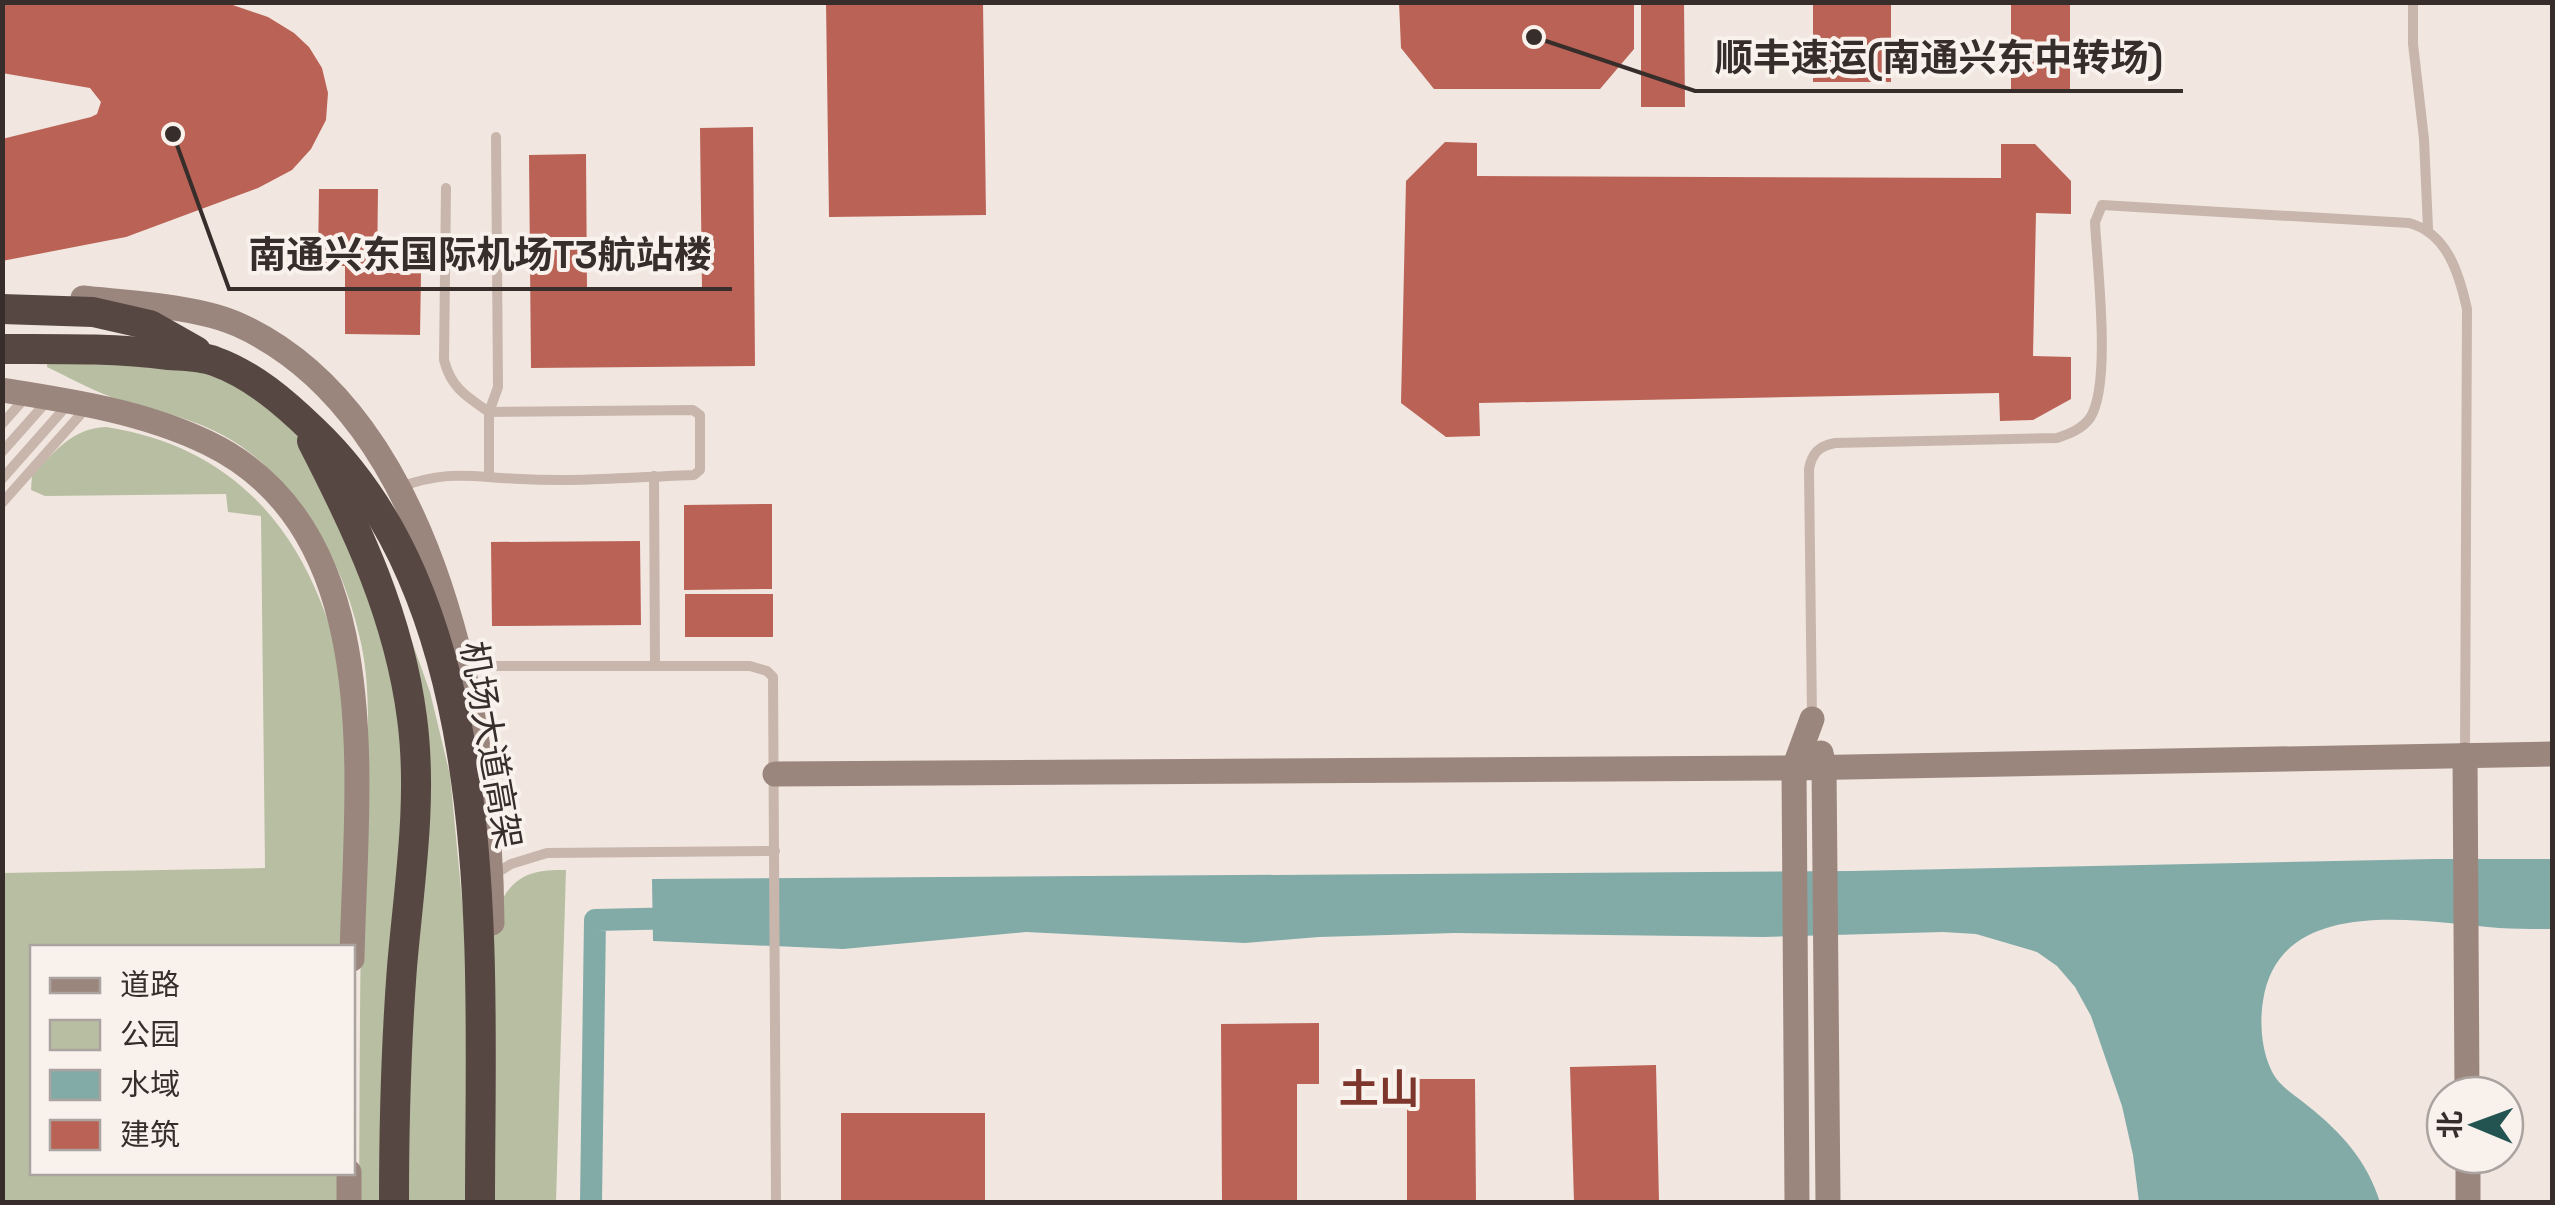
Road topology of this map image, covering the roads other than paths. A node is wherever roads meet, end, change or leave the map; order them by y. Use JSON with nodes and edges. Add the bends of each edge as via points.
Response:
{"nodes":[{"id":1,"x":2413,"y":2,"type":"edge"},
{"id":2,"x":496,"y":137,"type":"dead end"},
{"id":3,"x":446,"y":188,"type":"dead end"},
{"id":4,"x":2428,"y":228,"type":"junction"},
{"id":5,"x":2,"y":299,"type":"edge"},
{"id":6,"x":2,"y":309,"type":"edge"},
{"id":7,"x":2,"y":349,"type":"edge"},
{"id":8,"x":212,"y":360,"type":"junction"},
{"id":9,"x":2,"y":390,"type":"edge"},
{"id":10,"x":59,"y":399,"type":"junction"},
{"id":11,"x":489,"y":412,"type":"junction"},
{"id":12,"x":298,"y":416,"type":"junction"},
{"id":13,"x":2,"y":424,"type":"edge"},
{"id":14,"x":2,"y":452,"type":"edge"},
{"id":15,"x":489,"y":476,"type":"junction"},
{"id":16,"x":654,"y":476,"type":"junction"},
{"id":17,"x":2,"y":478,"type":"edge"},
{"id":18,"x":396,"y":488,"type":"junction"},
{"id":19,"x":2,"y":503,"type":"edge"},
{"id":20,"x":463,"y":666,"type":"junction"},
{"id":21,"x":655,"y":666,"type":"junction"},
{"id":22,"x":1812,"y":719,"type":"junction"},
{"id":23,"x":2552,"y":754,"type":"edge"},
{"id":24,"x":2465,"y":755,"type":"junction"},
{"id":25,"x":1824,"y":767,"type":"junction"},
{"id":26,"x":1794,"y":768,"type":"junction"},
{"id":27,"x":775,"y":774,"type":"junction"},
{"id":28,"x":775,"y":851,"type":"junction"},
{"id":29,"x":492,"y":876,"type":"junction"},
{"id":30,"x":352,"y":945,"type":"edge"},
{"id":31,"x":2467,"y":1075,"type":"edge"},
{"id":32,"x":350,"y":1175,"type":"edge"},
{"id":33,"x":2468,"y":1175,"type":"edge"},
{"id":34,"x":349,"y":1202,"type":"edge"},
{"id":35,"x":394,"y":1202,"type":"edge"},
{"id":36,"x":480,"y":1202,"type":"edge"},
{"id":37,"x":494,"y":1202,"type":"edge"},
{"id":38,"x":776,"y":1202,"type":"edge"},
{"id":39,"x":1797,"y":1202,"type":"edge"},
{"id":40,"x":1828,"y":1202,"type":"edge"},
{"id":41,"x":2468,"y":1202,"type":"edge"}],
"edges":[{"from":1,"to":4,"type":"lane"},
{"from":2,"to":11,"type":"lane","via":[[498,387]]},
{"from":3,"to":11,"type":"lane","via":[[444,360],[448,378]]},
{"from":4,"to":22,"type":"lane","via":[[2102,204],[2095,222],[2102,380],[2090,419],[2057,438],[1835,443],[1812,457]]},
{"from":4,"to":24,"type":"lane","via":[[2460,276],[2467,309]]},
{"from":5,"to":18,"type":"street","via":[[83,298],[237,324],[296,358],[343,404]]},
{"from":6,"to":8,"type":"highway","via":[[93,312],[150,326]]},
{"from":7,"to":8,"type":"highway","name":"机场大道高架","via":[[87,348]]},
{"from":8,"to":12,"type":"highway","name":"机场大道高架","via":[[256,381]]},
{"from":9,"to":10,"type":"street"},
{"from":10,"to":13,"type":"lane"},
{"from":10,"to":14,"type":"lane"},
{"from":10,"to":17,"type":"lane"},
{"from":10,"to":19,"type":"lane"},
{"from":10,"to":30,"type":"street","via":[[162,422],[250,468],[287,505],[316,554],[348,647],[355,699]]},
{"from":11,"to":15,"type":"lane"},
{"from":11,"to":16,"type":"lane","via":[[693,410],[700,415],[700,470]]},
{"from":12,"to":35,"type":"highway","via":[[373,566],[412,720],[415,812],[395,1059]]},
{"from":12,"to":36,"type":"highway","name":"机场大道高架","via":[[343,458],[379,506],[408,565],[451,701],[478,896]]},
{"from":15,"to":16,"type":"lane"},
{"from":15,"to":18,"type":"lane","via":[[430,476]]},
{"from":16,"to":21,"type":"lane"},
{"from":18,"to":20,"type":"street","via":[[444,592]]},
{"from":20,"to":21,"type":"lane"},
{"from":20,"to":29,"type":"street"},
{"from":21,"to":27,"type":"lane","via":[[767,671],[775,688]]},
{"from":22,"to":25,"type":"street"},
{"from":22,"to":26,"type":"street"},
{"from":23,"to":24,"type":"street"},
{"from":24,"to":25,"type":"street"},
{"from":24,"to":31,"type":"street"},
{"from":25,"to":26,"type":"street"},
{"from":25,"to":40,"type":"street"},
{"from":26,"to":27,"type":"street"},
{"from":26,"to":39,"type":"street"},
{"from":27,"to":28,"type":"lane"},
{"from":28,"to":29,"type":"lane","via":[[547,852]]},
{"from":28,"to":38,"type":"lane"},
{"from":29,"to":37,"type":"street"},
{"from":32,"to":34,"type":"street"},
{"from":33,"to":41,"type":"street"}]}
